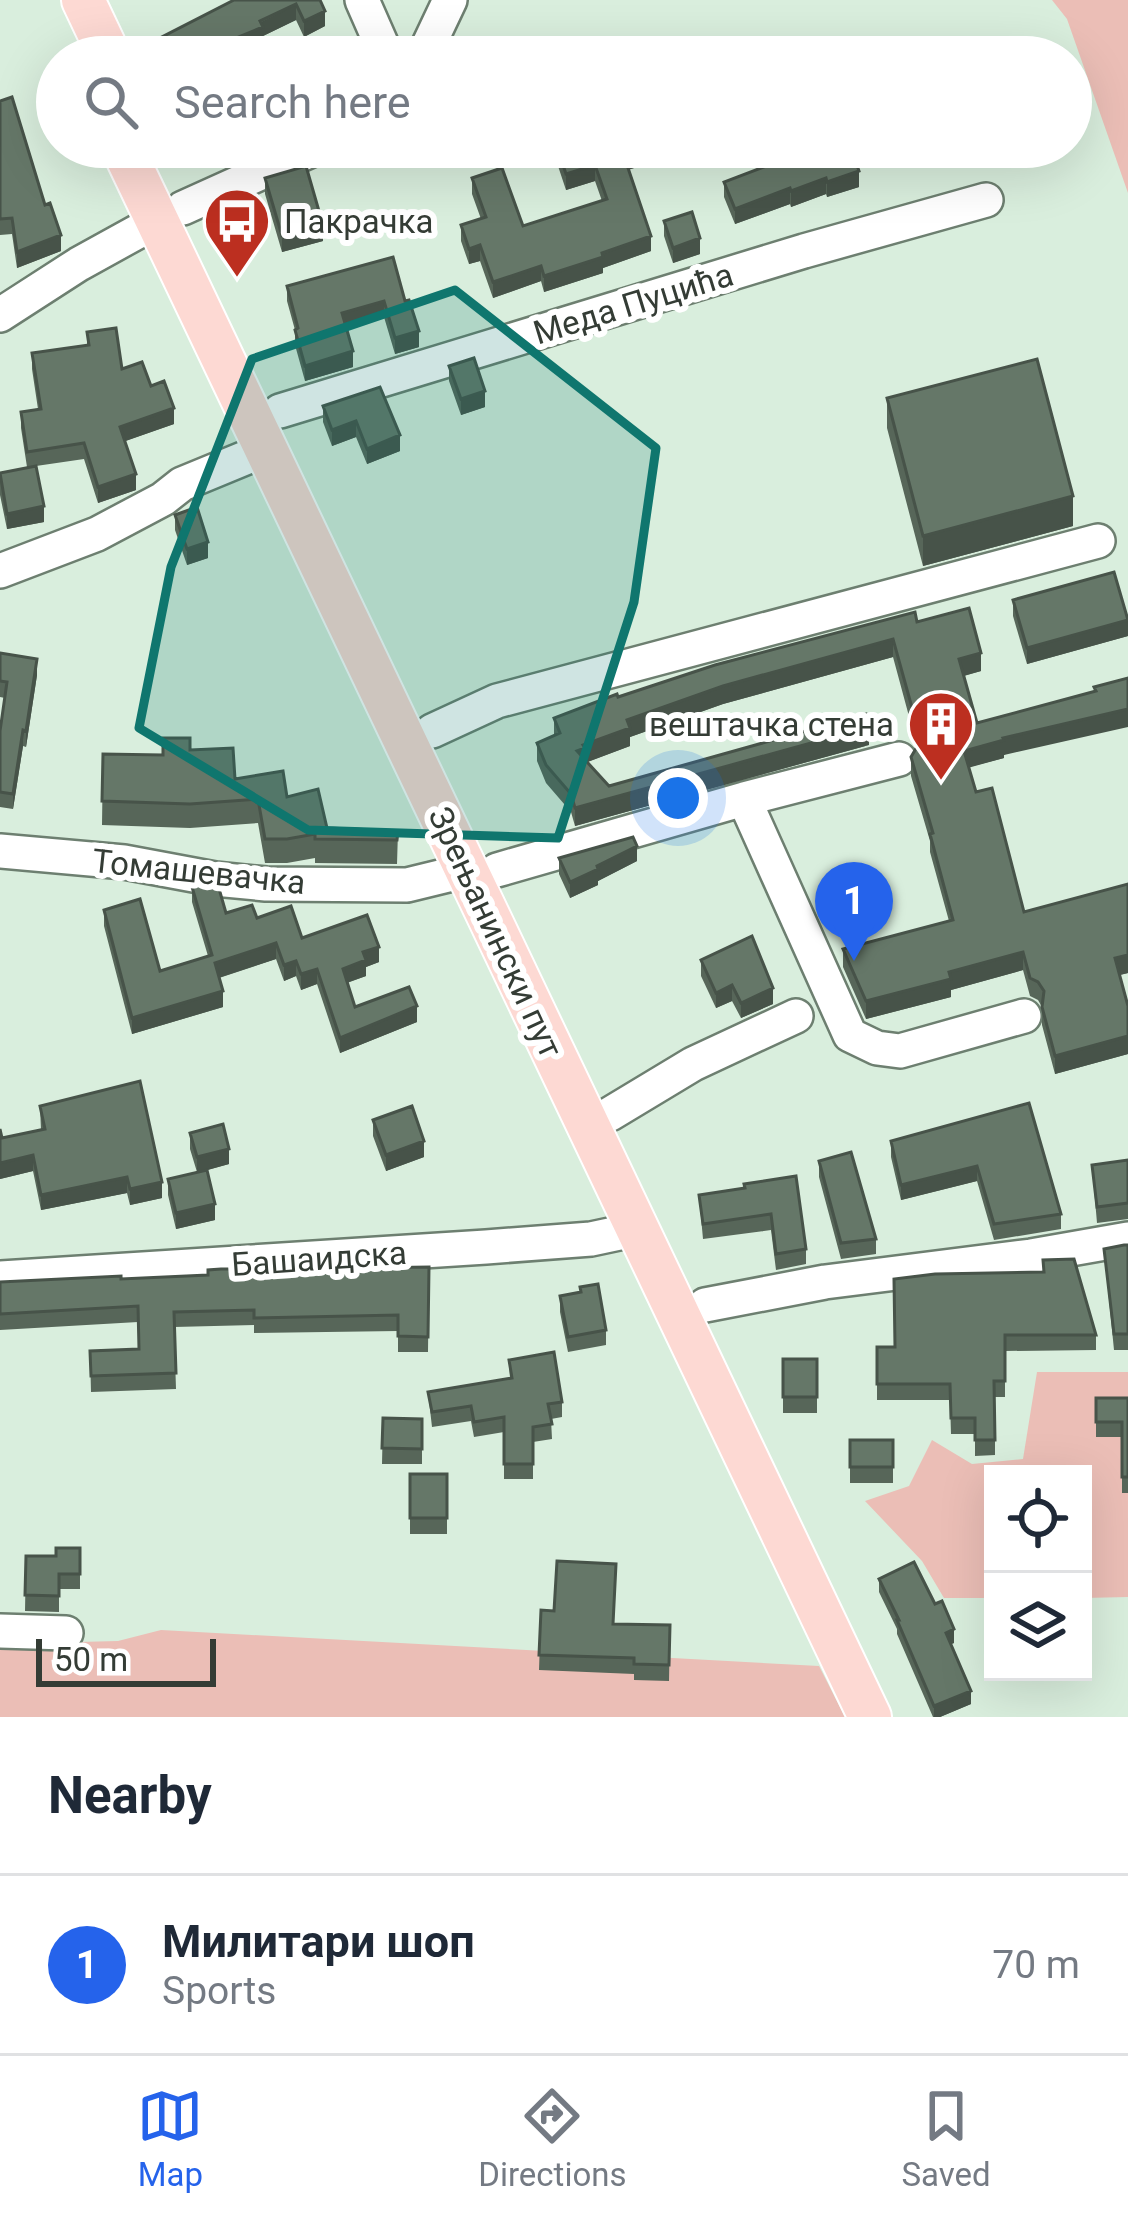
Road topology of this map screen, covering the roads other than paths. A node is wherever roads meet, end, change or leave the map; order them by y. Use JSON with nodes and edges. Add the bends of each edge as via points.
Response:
{"nodes":[{"id":1,"x":51,"y":0,"type":"edge"},
{"id":2,"x":82,"y":0,"type":"edge"},
{"id":3,"x":362,"y":0,"type":"edge"},
{"id":4,"x":450,"y":0,"type":"edge"},
{"id":5,"x":68,"y":36,"type":"edge"},
{"id":6,"x":100,"y":36,"type":"edge"},
{"id":7,"x":378,"y":36,"type":"edge"},
{"id":8,"x":433,"y":36,"type":"edge"},
{"id":9,"x":137,"y":168,"type":"edge"},
{"id":10,"x":159,"y":168,"type":"edge"},
{"id":11,"x":272,"y":168,"type":"edge"},
{"id":12,"x":986,"y":200,"type":"dead end"},
{"id":13,"x":170,"y":214,"type":"junction"},
{"id":14,"x":0,"y":315,"type":"edge"},
{"id":15,"x":274,"y":430,"type":"junction"},
{"id":16,"x":182,"y":484,"type":"junction"},
{"id":17,"x":77,"y":524,"type":"dead end"},
{"id":18,"x":1098,"y":541,"type":"dead end"},
{"id":19,"x":0,"y":571,"type":"edge"},
{"id":20,"x":432,"y":731,"type":"junction"},
{"id":21,"x":898,"y":760,"type":"dead end"},
{"id":22,"x":744,"y":800,"type":"junction"},
{"id":23,"x":0,"y":851,"type":"edge"},
{"id":24,"x":482,"y":869,"type":"junction"},
{"id":25,"x":796,"y":1016,"type":"dead end"},
{"id":26,"x":1024,"y":1016,"type":"dead end"},
{"id":27,"x":610,"y":1114,"type":"junction"},
{"id":28,"x":638,"y":1229,"type":"junction"},
{"id":29,"x":1128,"y":1239,"type":"edge"},
{"id":30,"x":0,"y":1278,"type":"edge"},
{"id":31,"x":705,"y":1305,"type":"junction"},
{"id":32,"x":0,"y":1631,"type":"edge"},
{"id":33,"x":66,"y":1633,"type":"dead end"},
{"id":34,"x":871,"y":1717,"type":"edge"},
{"id":35,"x":899,"y":1717,"type":"edge"}],
"edges":[{"from":1,"to":5,"type":"main road"},
{"from":2,"to":6,"type":"main road"},
{"from":3,"to":7,"type":"street"},
{"from":4,"to":8,"type":"street"},
{"from":9,"to":13,"type":"main road","name":"Зрењанински пут"},
{"from":10,"to":13,"type":"main road","name":"Зрењанински пут"},
{"from":11,"to":13,"type":"street"},
{"from":12,"to":15,"type":"street","name":"Меда Пуцића","via":[[804,250]]},
{"from":13,"to":14,"type":"street"},
{"from":13,"to":15,"type":"main road","name":"Зрењанински пут"},
{"from":15,"to":16,"type":"street","name":"Меда Пуцића"},
{"from":15,"to":20,"type":"main road","name":"Зрењанински пут"},
{"from":15,"to":24,"type":"main road","name":"Зрењанински пут"},
{"from":16,"to":17,"type":"street","via":[[159,485]]},
{"from":16,"to":19,"type":"street","via":[[97,534]]},
{"from":18,"to":20,"type":"street","via":[[497,700]]},
{"from":20,"to":24,"type":"main road","name":"Зрењанински пут"},
{"from":21,"to":22,"type":"street","name":"Томашевачка"},
{"from":22,"to":24,"type":"street","name":"Томашевачка"},
{"from":22,"to":26,"type":"street","via":[[850,1035],[900,1051]]},
{"from":23,"to":24,"type":"street","name":"Томашевачка","via":[[266,884],[407,885]]},
{"from":24,"to":27,"type":"main road","name":"Зрењанински пут"},
{"from":24,"to":28,"type":"main road","name":"Зрењанински пут"},
{"from":25,"to":27,"type":"street"},
{"from":27,"to":31,"type":"main road","name":"Зрењанински пут"},
{"from":28,"to":30,"type":"street","name":"Башаидска","via":[[486,1247]]},
{"from":28,"to":34,"type":"main road","name":"Зрењанински пут"},
{"from":29,"to":31,"type":"street"},
{"from":31,"to":35,"type":"main road","name":"Зрењанински пут"},
{"from":32,"to":33,"type":"street"}]}
